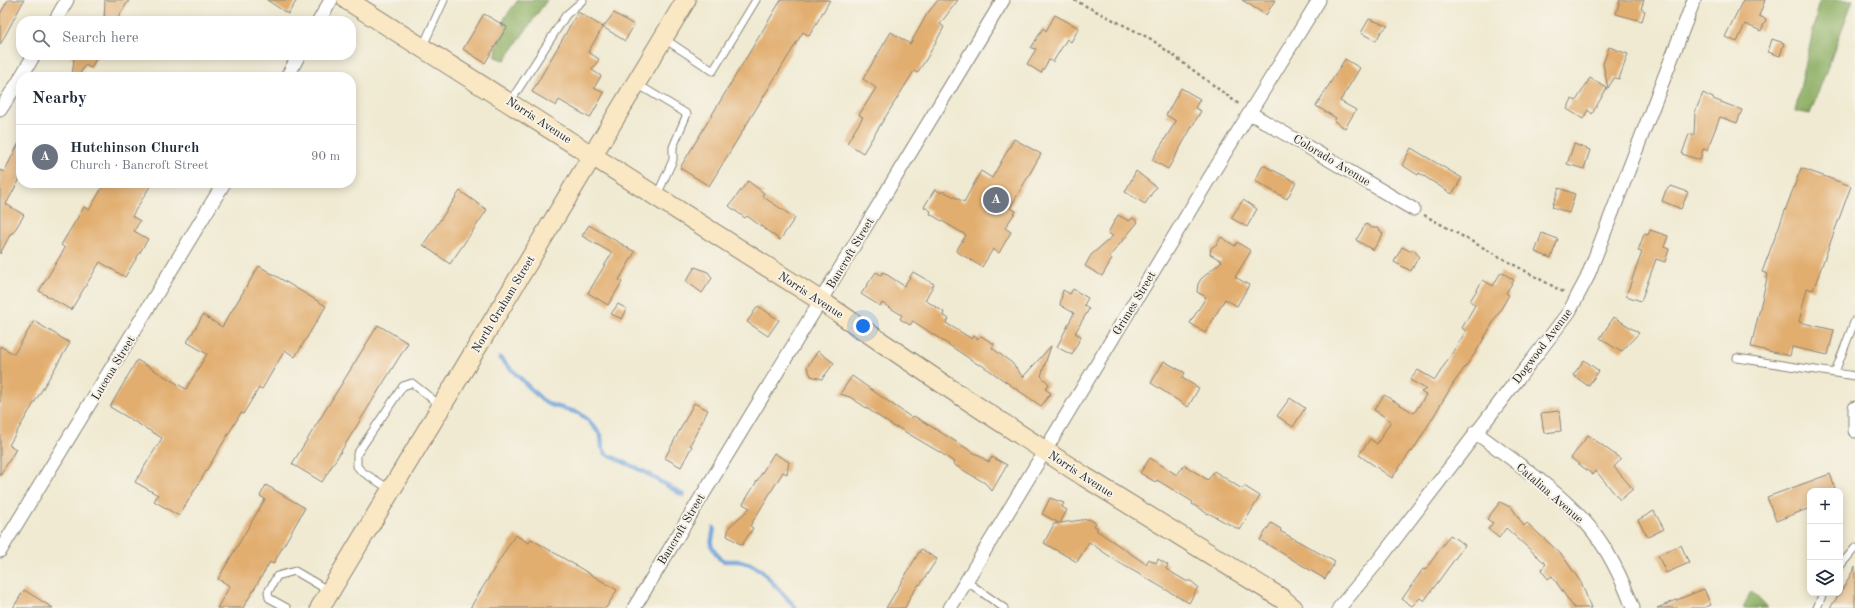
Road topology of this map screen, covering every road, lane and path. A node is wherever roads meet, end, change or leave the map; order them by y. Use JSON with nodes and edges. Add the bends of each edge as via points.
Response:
{"nodes":[{"id":1,"x":67,"y":0,"type":"edge"},
{"id":2,"x":331,"y":0,"type":"edge"},
{"id":3,"x":347,"y":0,"type":"edge"},
{"id":4,"x":444,"y":0,"type":"edge"},
{"id":5,"x":583,"y":0,"type":"edge"},
{"id":6,"x":686,"y":0,"type":"edge"},
{"id":7,"x":756,"y":0,"type":"edge"},
{"id":8,"x":1003,"y":0,"type":"edge"},
{"id":9,"x":1074,"y":0,"type":"edge"},
{"id":10,"x":1319,"y":0,"type":"edge"},
{"id":11,"x":1694,"y":0,"type":"edge"},
{"id":12,"x":58,"y":16,"type":"edge"},
{"id":13,"x":322,"y":16,"type":"edge"},
{"id":14,"x":663,"y":38,"type":"junction"},
{"id":15,"x":422,"y":48,"type":"junction"},
{"id":16,"x":31,"y":60,"type":"edge"},
{"id":17,"x":296,"y":60,"type":"edge"},
{"id":18,"x":24,"y":72,"type":"edge"},
{"id":19,"x":289,"y":72,"type":"edge"},
{"id":20,"x":635,"y":83,"type":"junction"},
{"id":21,"x":16,"y":85,"type":"edge"},
{"id":22,"x":510,"y":102,"type":"junction"},
{"id":23,"x":0,"y":110,"type":"edge"},
{"id":24,"x":1250,"y":113,"type":"junction"},
{"id":25,"x":592,"y":154,"type":"junction"},
{"id":26,"x":221,"y":188,"type":"edge"},
{"id":27,"x":657,"y":196,"type":"junction"},
{"id":28,"x":1413,"y":209,"type":"joint"},
{"id":29,"x":1576,"y":299,"type":"junction"},
{"id":30,"x":821,"y":301,"type":"junction"},
{"id":31,"x":1855,"y":320,"type":"edge"},
{"id":32,"x":1738,"y":358,"type":"dead end"},
{"id":33,"x":1835,"y":372,"type":"junction"},
{"id":34,"x":1855,"y":376,"type":"edge"},
{"id":35,"x":441,"y":406,"type":"junction"},
{"id":36,"x":1855,"y":408,"type":"edge"},
{"id":37,"x":1855,"y":431,"type":"edge"},
{"id":38,"x":1476,"y":432,"type":"junction"},
{"id":39,"x":1045,"y":451,"type":"junction"},
{"id":40,"x":391,"y":490,"type":"junction"},
{"id":41,"x":1855,"y":548,"type":"edge"},
{"id":42,"x":0,"y":551,"type":"edge"},
{"id":43,"x":1843,"y":562,"type":"edge"},
{"id":44,"x":966,"y":581,"type":"junction"},
{"id":45,"x":330,"y":592,"type":"junction"},
{"id":46,"x":1821,"y":596,"type":"edge"},
{"id":47,"x":952,"y":607,"type":"edge"},
{"id":48,"x":287,"y":608,"type":"edge"},
{"id":49,"x":320,"y":608,"type":"edge"},
{"id":50,"x":634,"y":608,"type":"edge"},
{"id":51,"x":1004,"y":608,"type":"edge"},
{"id":52,"x":1293,"y":608,"type":"edge"},
{"id":53,"x":1339,"y":608,"type":"edge"},
{"id":54,"x":1633,"y":608,"type":"edge"},
{"id":55,"x":1817,"y":608,"type":"edge"}],
"edges":[{"from":1,"to":12,"type":"street"},
{"from":2,"to":13,"type":"street"},
{"from":3,"to":15,"type":"street","name":"Norris Avenue"},
{"from":4,"to":15,"type":"lane"},
{"from":5,"to":22,"type":"lane","via":[[566,15]]},
{"from":6,"to":14,"type":"street","name":"North Graham Street"},
{"from":7,"to":14,"type":"lane","via":[[713,71]]},
{"from":8,"to":30,"type":"street","name":"Bancroft Street"},
{"from":9,"to":24,"type":"path","via":[[1151,39]]},
{"from":10,"to":24,"type":"street","name":"Grimes Street"},
{"from":11,"to":29,"type":"street","name":"Dogwood Avenue","via":[[1587,278]]},
{"from":14,"to":20,"type":"street","name":"North Graham Street"},
{"from":15,"to":22,"type":"street","name":"Norris Avenue"},
{"from":16,"to":18,"type":"street"},
{"from":17,"to":19,"type":"street"},
{"from":20,"to":25,"type":"street","name":"North Graham Street"},
{"from":20,"to":27,"type":"lane","via":[[687,114],[673,147],[673,160]]},
{"from":21,"to":23,"type":"street"},
{"from":22,"to":25,"type":"street","name":"Norris Avenue"},
{"from":24,"to":28,"type":"street","name":"Colorado Avenue"},
{"from":24,"to":39,"type":"street","name":"Grimes Street"},
{"from":25,"to":27,"type":"street","name":"Norris Avenue"},
{"from":25,"to":35,"type":"street","name":"North Graham Street"},
{"from":26,"to":42,"type":"street","name":"Lucena Street"},
{"from":27,"to":30,"type":"street","name":"Norris Avenue"},
{"from":28,"to":29,"type":"path"},
{"from":29,"to":38,"type":"street","name":"Dogwood Avenue","via":[[1563,321]]},
{"from":30,"to":39,"type":"street","name":"Norris Avenue"},
{"from":30,"to":50,"type":"street","name":"Bancroft Street"},
{"from":31,"to":33,"type":"lane"},
{"from":32,"to":33,"type":"lane"},
{"from":33,"to":34,"type":"lane"},
{"from":35,"to":40,"type":"street","name":"North Graham Street"},
{"from":35,"to":40,"type":"lane","via":[[412,383],[403,386],[357,454],[357,466],[360,471]]},
{"from":36,"to":37,"type":"street"},
{"from":38,"to":53,"type":"street","name":"Dogwood Avenue","via":[[1380,560]]},
{"from":38,"to":54,"type":"street","name":"Catalina Avenue","via":[[1576,513],[1609,557]]},
{"from":39,"to":44,"type":"street","name":"Grimes Street"},
{"from":39,"to":52,"type":"street","name":"Norris Avenue","via":[[1281,598]]},
{"from":40,"to":45,"type":"street","name":"North Graham Street"},
{"from":41,"to":43,"type":"lane"},
{"from":44,"to":47,"type":"street","name":"Grimes Street"},
{"from":44,"to":51,"type":"lane"},
{"from":45,"to":48,"type":"lane","via":[[295,571],[277,576],[268,592],[269,598]]},
{"from":45,"to":49,"type":"street","name":"North Graham Street"},
{"from":46,"to":55,"type":"lane"}]}
